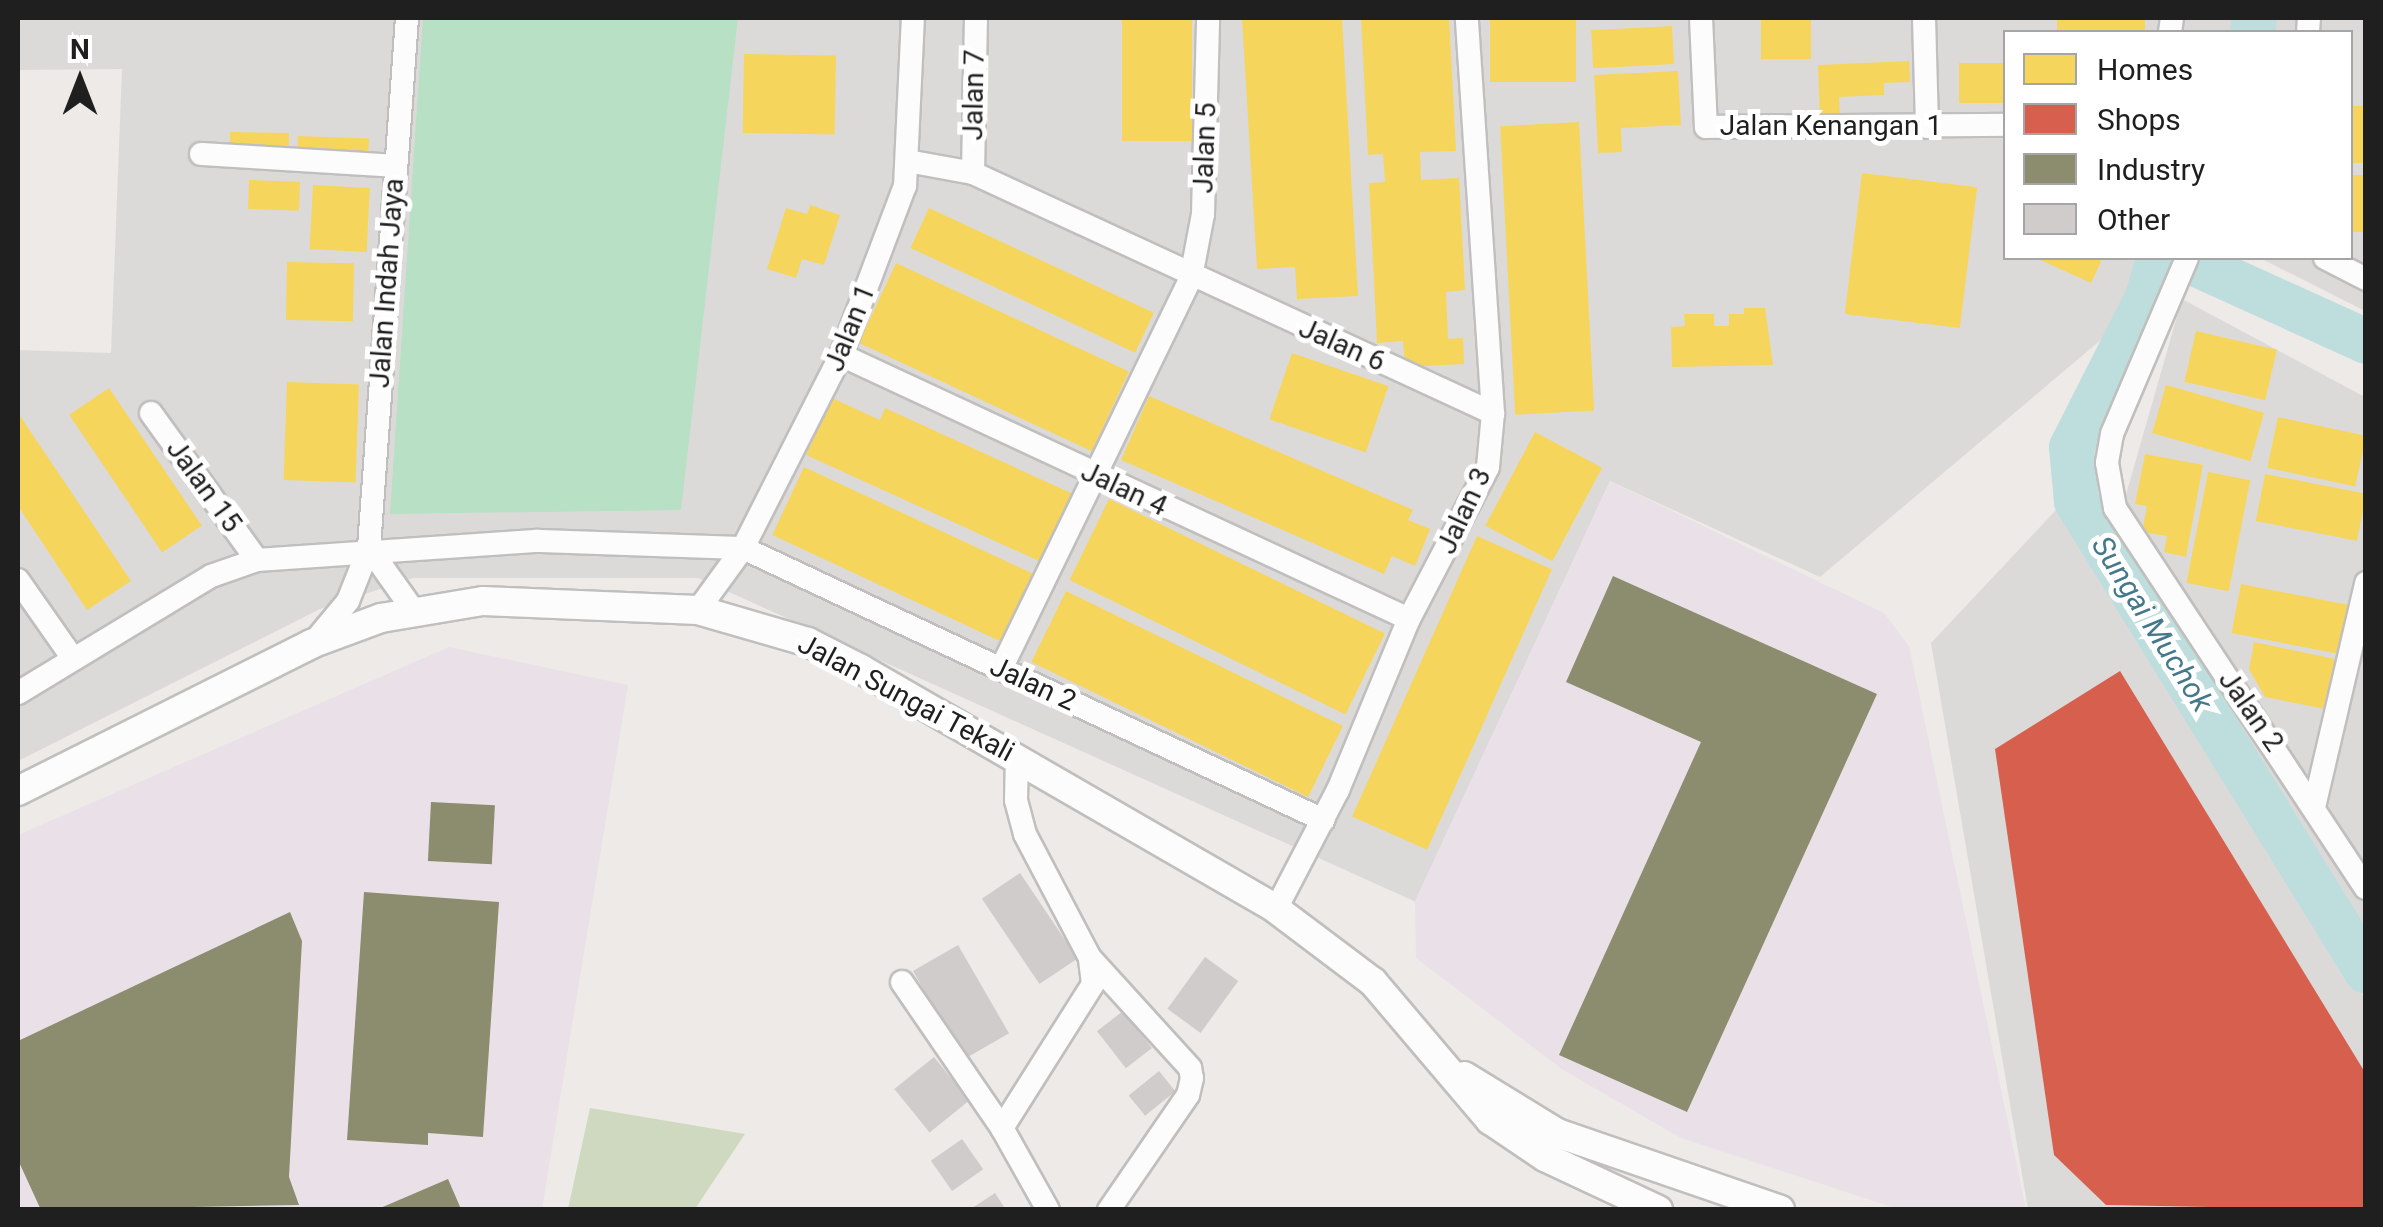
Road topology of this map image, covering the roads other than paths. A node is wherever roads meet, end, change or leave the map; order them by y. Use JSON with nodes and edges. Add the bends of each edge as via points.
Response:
{"nodes":[{"id":1,"x":407,"y":18,"type":"edge"},
{"id":2,"x":913,"y":18,"type":"edge"},
{"id":3,"x":976,"y":18,"type":"edge"},
{"id":4,"x":1208,"y":18,"type":"edge"},
{"id":5,"x":1466,"y":18,"type":"edge"},
{"id":6,"x":1701,"y":18,"type":"edge"},
{"id":7,"x":1924,"y":18,"type":"edge"},
{"id":8,"x":2003,"y":125,"type":"edge"},
{"id":9,"x":1928,"y":126,"type":"junction"},
{"id":10,"x":201,"y":154,"type":"dead end"},
{"id":11,"x":907,"y":161,"type":"junction"},
{"id":12,"x":396,"y":166,"type":"junction"},
{"id":13,"x":973,"y":173,"type":"junction"},
{"id":14,"x":2186,"y":260,"type":"edge"},
{"id":15,"x":2329,"y":260,"type":"edge"},
{"id":16,"x":1191,"y":277,"type":"junction"},
{"id":17,"x":2366,"y":279,"type":"edge"},
{"id":18,"x":841,"y":356,"type":"junction"},
{"id":19,"x":151,"y":413,"type":"dead end"},
{"id":20,"x":1493,"y":413,"type":"junction"},
{"id":21,"x":1090,"y":474,"type":"junction"},
{"id":22,"x":369,"y":548,"type":"junction"},
{"id":23,"x":743,"y":548,"type":"junction"},
{"id":24,"x":257,"y":560,"type":"junction"},
{"id":25,"x":18,"y":580,"type":"edge"},
{"id":26,"x":2366,"y":583,"type":"edge"},
{"id":27,"x":413,"y":610,"type":"junction"},
{"id":28,"x":698,"y":610,"type":"junction"},
{"id":29,"x":1409,"y":619,"type":"junction"},
{"id":30,"x":311,"y":644,"type":"junction"},
{"id":31,"x":72,"y":656,"type":"junction"},
{"id":32,"x":1001,"y":669,"type":"junction"},
{"id":33,"x":18,"y":693,"type":"edge"},
{"id":34,"x":1018,"y":756,"type":"junction"},
{"id":35,"x":20,"y":792,"type":"edge"},
{"id":36,"x":2315,"y":803,"type":"junction"},
{"id":37,"x":1323,"y":820,"type":"junction"},
{"id":38,"x":2366,"y":888,"type":"edge"},
{"id":39,"x":1276,"y":909,"type":"junction"},
{"id":40,"x":1090,"y":958,"type":"junction"},
{"id":41,"x":902,"y":982,"type":"dead end"},
{"id":42,"x":1438,"y":1059,"type":"junction"},
{"id":43,"x":1002,"y":1128,"type":"junction"},
{"id":44,"x":1048,"y":1210,"type":"edge"},
{"id":45,"x":1109,"y":1210,"type":"edge"},
{"id":46,"x":1658,"y":1210,"type":"edge"},
{"id":47,"x":1780,"y":1210,"type":"edge"}],
"edges":[{"from":1,"to":12,"type":"street","name":"Jalan Indah Jaya"},
{"from":2,"to":11,"type":"street","name":"Jalan 1"},
{"from":3,"to":13,"type":"street","name":"Jalan 7"},
{"from":4,"to":16,"type":"street","name":"Jalan 5","via":[[1203,214]]},
{"from":5,"to":20,"type":"street","name":"Jalan 3"},
{"from":6,"to":9,"type":"street","name":"Jalan Kenangan 1","via":[[1706,126]]},
{"from":7,"to":9,"type":"street"},
{"from":8,"to":9,"type":"street","name":"Jalan Kenangan 1"},
{"from":10,"to":12,"type":"street"},
{"from":11,"to":13,"type":"street","name":"Jalan 6"},
{"from":11,"to":18,"type":"street","name":"Jalan 1","via":[[905,186]]},
{"from":12,"to":22,"type":"street","name":"Jalan Indah Jaya"},
{"from":13,"to":16,"type":"street","name":"Jalan 6"},
{"from":14,"to":36,"type":"street","name":"Jalan 2","via":[[2112,434],[2107,463],[2116,508]]},
{"from":15,"to":17,"type":"street"},
{"from":16,"to":20,"type":"street","name":"Jalan 6"},
{"from":16,"to":21,"type":"street"},
{"from":18,"to":21,"type":"street","name":"Jalan 4"},
{"from":18,"to":23,"type":"street","name":"Jalan 1"},
{"from":19,"to":24,"type":"street","name":"Jalan 15"},
{"from":20,"to":29,"type":"street","name":"Jalan 3","via":[[1488,466],[1477,495]]},
{"from":21,"to":29,"type":"street","name":"Jalan 4"},
{"from":21,"to":32,"type":"street"},
{"from":22,"to":23,"type":"street","via":[[538,541]]},
{"from":22,"to":24,"type":"street"},
{"from":22,"to":27,"type":"street"},
{"from":22,"to":30,"type":"street","name":"Jalan Indah Jaya","via":[[348,600]]},
{"from":23,"to":28,"type":"street","name":"Jalan 1"},
{"from":23,"to":32,"type":"street","name":"Jalan 2"},
{"from":24,"to":31,"type":"street","via":[[211,576]]},
{"from":25,"to":31,"type":"street"},
{"from":26,"to":36,"type":"street"},
{"from":27,"to":28,"type":"street","name":"Jalan Sungai Tekali","via":[[484,601]]},
{"from":27,"to":30,"type":"street","name":"Jalan Sungai Tekali"},
{"from":28,"to":34,"type":"street","name":"Jalan Sungai Tekali","via":[[808,642]]},
{"from":29,"to":37,"type":"street","name":"Jalan 3"},
{"from":30,"to":35,"type":"street","name":"Jalan Sungai Tekali"},
{"from":31,"to":33,"type":"street"},
{"from":32,"to":37,"type":"street","name":"Jalan 2"},
{"from":34,"to":39,"type":"street","name":"Jalan Sungai Tekali"},
{"from":34,"to":40,"type":"street","via":[[1016,800],[1025,834]]},
{"from":36,"to":38,"type":"street","name":"Jalan 2"},
{"from":37,"to":39,"type":"street","name":"Jalan 3"},
{"from":39,"to":42,"type":"street","name":"Jalan Sungai Tekali","via":[[1373,982]]},
{"from":40,"to":43,"type":"street","via":[[1093,984],[1085,1003]]},
{"from":40,"to":45,"type":"street","via":[[1192,1078],[1188,1095]]},
{"from":41,"to":43,"type":"street"},
{"from":42,"to":46,"type":"street","name":"Jalan Sungai Tekali","via":[[1490,1120],[1545,1157]]},
{"from":42,"to":47,"type":"street","name":"Jalan Sungai Tekali","via":[[1557,1133]]},
{"from":43,"to":44,"type":"street"}]}
